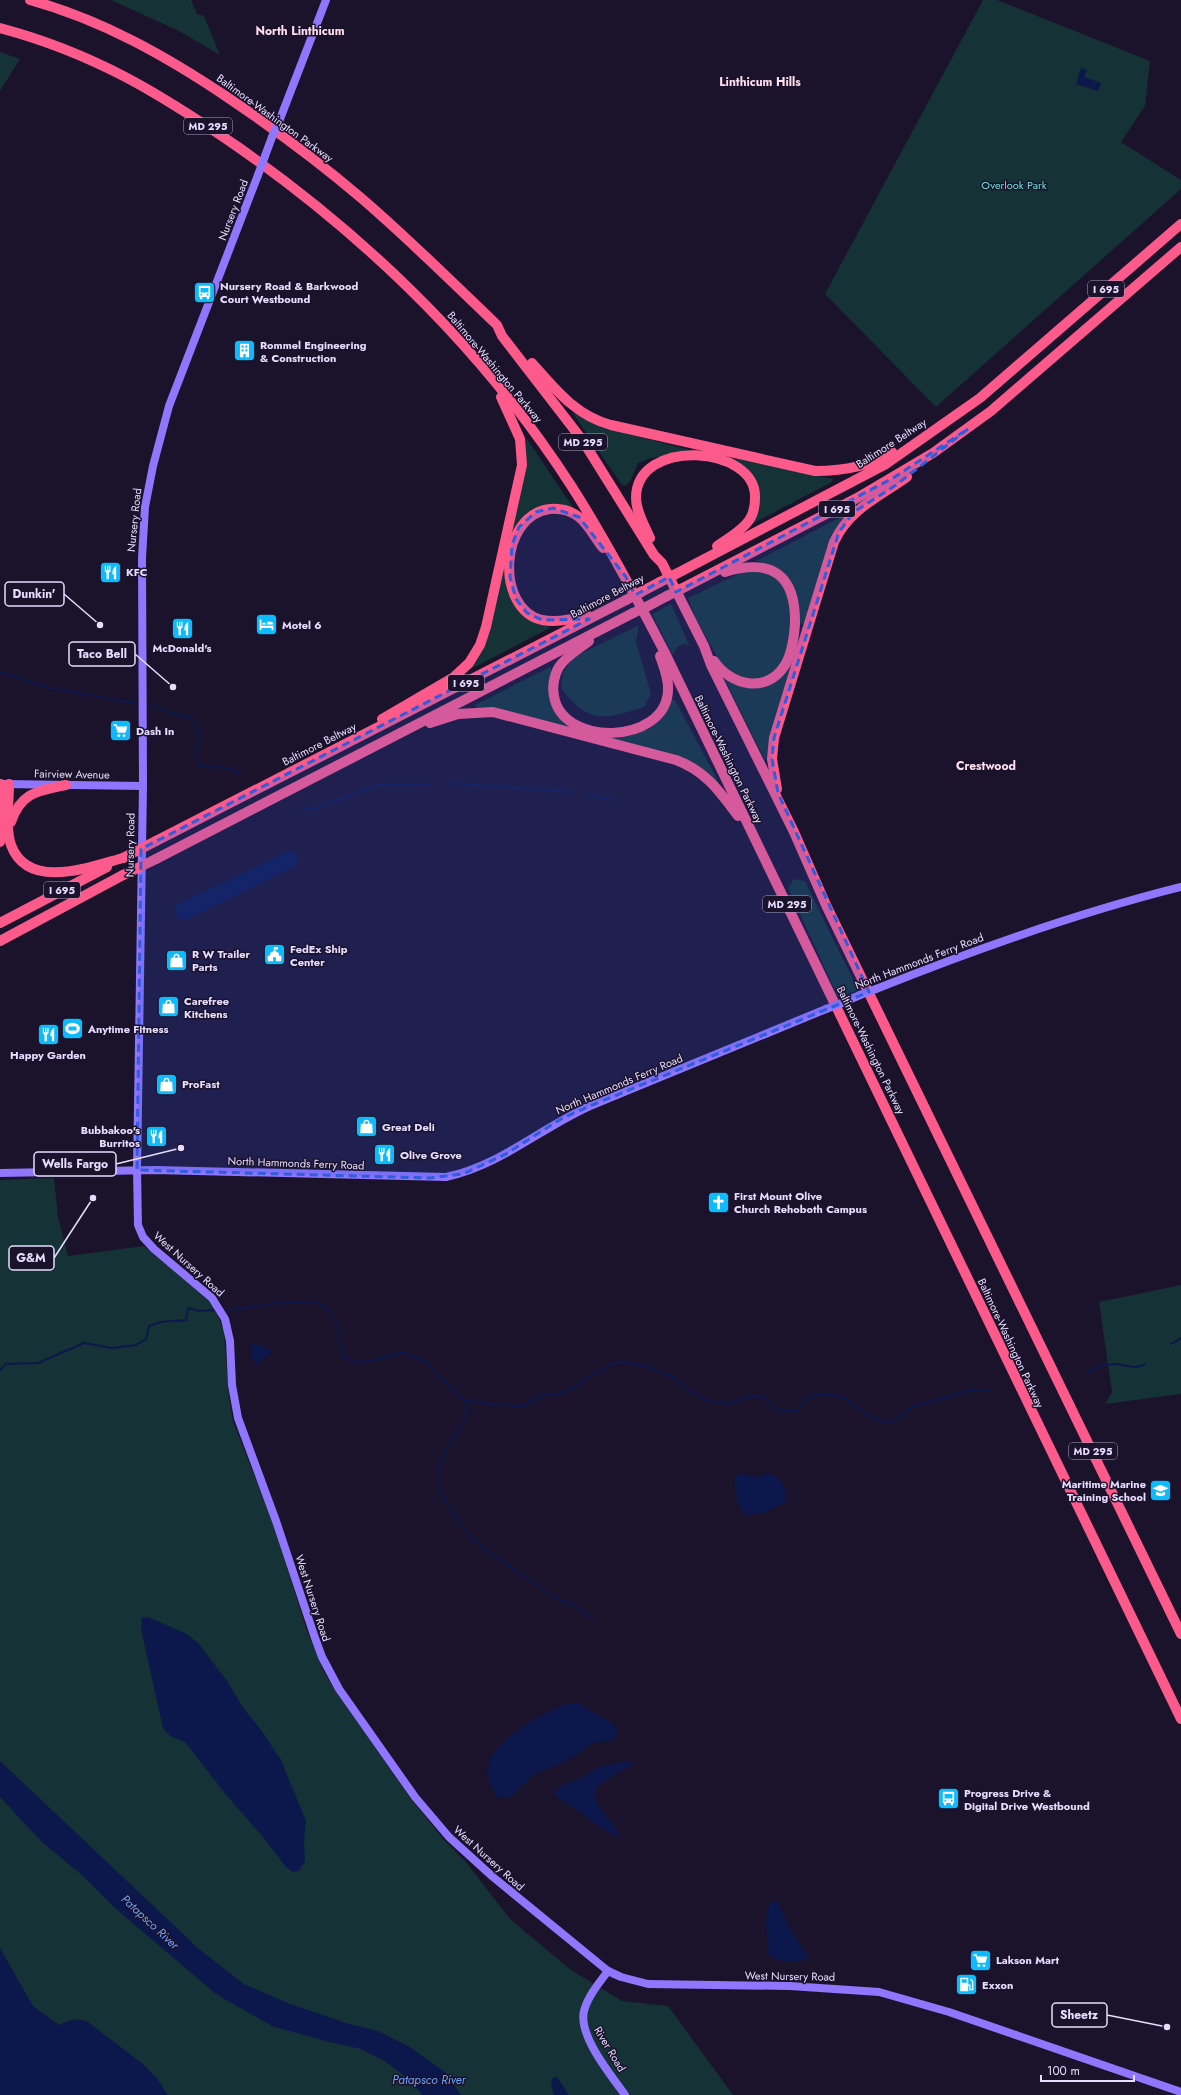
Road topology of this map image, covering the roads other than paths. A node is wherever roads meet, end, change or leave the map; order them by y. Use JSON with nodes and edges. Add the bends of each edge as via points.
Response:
{"nodes":[{"id":1,"x":30,"y":0,"type":"edge"},
{"id":2,"x":326,"y":0,"type":"edge"},
{"id":3,"x":0,"y":28,"type":"edge"},
{"id":4,"x":1181,"y":224,"type":"edge"},
{"id":5,"x":1181,"y":247,"type":"edge"},
{"id":6,"x":497,"y":325,"type":"junction"},
{"id":7,"x":492,"y":379,"type":"junction"},
{"id":8,"x":942,"y":425,"type":"junction"},
{"id":9,"x":968,"y":428,"type":"junction"},
{"id":10,"x":662,"y":563,"type":"junction"},
{"id":11,"x":686,"y":568,"type":"junction"},
{"id":12,"x":626,"y":577,"type":"junction"},
{"id":13,"x":700,"y":579,"type":"junction"},
{"id":14,"x":610,"y":608,"type":"junction"},
{"id":15,"x":645,"y":614,"type":"junction"},
{"id":16,"x":608,"y":626,"type":"junction"},
{"id":17,"x":704,"y":646,"type":"junction"},
{"id":18,"x":402,"y":733,"type":"junction"},
{"id":19,"x":321,"y":757,"type":"junction"},
{"id":20,"x":5,"y":784,"type":"junction"},
{"id":21,"x":66,"y":785,"type":"junction"},
{"id":22,"x":143,"y":786,"type":"junction"},
{"id":23,"x":8,"y":830,"type":"junction"},
{"id":24,"x":794,"y":832,"type":"junction"},
{"id":25,"x":755,"y":838,"type":"junction"},
{"id":26,"x":0,"y":842,"type":"edge"},
{"id":27,"x":123,"y":858,"type":"junction"},
{"id":28,"x":1181,"y":887,"type":"edge"},
{"id":29,"x":0,"y":923,"type":"edge"},
{"id":30,"x":22,"y":929,"type":"junction"},
{"id":31,"x":0,"y":940,"type":"edge"},
{"id":32,"x":0,"y":944,"type":"edge"},
{"id":33,"x":137,"y":1170,"type":"junction"},
{"id":34,"x":0,"y":1173,"type":"edge"},
{"id":35,"x":1181,"y":1634,"type":"edge"},
{"id":36,"x":1154,"y":1665,"type":"junction"},
{"id":37,"x":1181,"y":1719,"type":"edge"},
{"id":38,"x":1181,"y":1727,"type":"edge"},
{"id":39,"x":608,"y":1971,"type":"junction"},
{"id":40,"x":1181,"y":2092,"type":"edge"},
{"id":41,"x":625,"y":2095,"type":"edge"}],
"edges":[{"from":1,"to":6,"type":"highway","name":"Baltimore-Washington Parkway","number":"MD 295","via":[[125,36],[164,57],[241,107],[300,149],[360,197]]},
{"from":2,"to":22,"type":"main road","name":"Nursery Road","bridge":true,"via":[[169,406],[149,486],[142,558]]},
{"from":3,"to":7,"type":"highway","name":"Baltimore-Washington Parkway","number":"MD 295","via":[[70,50],[140,84],[186,111],[273,172],[335,221],[404,283]]},
{"from":4,"to":8,"type":"highway","name":"Baltimore Beltway","number":"I 695","via":[[1012,372]]},
{"from":5,"to":9,"type":"highway","number":"I 695"},
{"from":6,"to":8,"type":"highway","via":[[560,394],[575,408],[593,419],[800,469],[828,471],[862,466],[883,458],[933,426]]},
{"from":6,"to":10,"type":"highway","name":"Baltimore-Washington Parkway","number":"MD 295","via":[[502,336],[583,441]]},
{"from":7,"to":12,"type":"highway","name":"Baltimore-Washington Parkway","number":"MD 295","via":[[564,474]]},
{"from":7,"to":19,"type":"highway","via":[[516,427],[520,439],[522,465],[488,620],[480,645],[461,671],[440,687],[401,707]]},
{"from":8,"to":11,"type":"highway","name":"Baltimore Beltway","number":"I 695","via":[[886,464]]},
{"from":9,"to":13,"type":"highway","number":"I 695","via":[[893,478]]},
{"from":9,"to":24,"type":"highway","via":[[896,485],[854,512],[834,542],[773,747],[778,794]]},
{"from":10,"to":11,"type":"highway","via":[[637,508],[636,491],[642,476],[659,461],[682,456],[710,457],[734,464],[750,478],[754,487],[755,505],[752,516],[738,532]]},
{"from":10,"to":17,"type":"highway","name":"Baltimore-Washington Parkway","number":"MD 295"},
{"from":11,"to":14,"type":"highway","name":"Baltimore Beltway","number":"I 695","bridge":true},
{"from":12,"to":14,"type":"highway","via":[[579,517],[569,512],[553,508],[536,512],[524,521],[515,535],[510,553],[510,577],[516,599],[528,613],[542,620],[559,621],[579,618]]},
{"from":12,"to":15,"type":"highway","name":"Baltimore-Washington Parkway","number":"MD 295"},
{"from":13,"to":16,"type":"highway","number":"I 695","bridge":true},
{"from":13,"to":17,"type":"highway","via":[[740,567],[770,569],[781,576],[789,586],[795,615],[793,642],[786,665],[768,680],[749,684],[732,679],[718,667]]},
{"from":14,"to":19,"type":"highway","name":"Baltimore Beltway","number":"I 695"},
{"from":15,"to":16,"type":"highway","via":[[665,671],[668,691],[657,718],[642,727],[621,732],[586,729],[568,721],[557,707],[553,690],[556,674],[562,663]]},
{"from":15,"to":25,"type":"highway","name":"Baltimore-Washington Parkway","number":"MD 295"},
{"from":16,"to":18,"type":"highway","number":"I 695"},
{"from":17,"to":24,"type":"highway","name":"Baltimore-Washington Parkway","number":"MD 295"},
{"from":18,"to":25,"type":"highway","via":[[458,714],[493,712],[676,760],[696,769],[714,783]]},
{"from":18,"to":30,"type":"highway","number":"I 695","bridge":true},
{"from":19,"to":27,"type":"highway","name":"Baltimore Beltway","number":"I 695","bridge":true},
{"from":20,"to":21,"type":"main road","name":"Fairview Avenue"},
{"from":20,"to":23,"type":"highway"},
{"from":20,"to":26,"type":"highway"},
{"from":21,"to":22,"type":"main road","name":"Fairview Avenue"},
{"from":21,"to":23,"type":"highway","via":[[34,793],[22,800]]},
{"from":22,"to":33,"type":"main road","name":"Nursery Road"},
{"from":23,"to":27,"type":"highway","via":[[11,846],[21,861],[41,871],[65,872]]},
{"from":24,"to":35,"type":"highway","name":"Baltimore-Washington Parkway","number":"MD 295","via":[[826,905]]},
{"from":25,"to":36,"type":"highway","name":"Baltimore-Washington Parkway","number":"MD 295"},
{"from":27,"to":29,"type":"highway","name":"Baltimore Beltway","number":"I 695"},
{"from":28,"to":33,"type":"main road","name":"North Hammonds Ferry Road","bridge":true,"via":[[1016,936],[860,995],[590,1106],[561,1119],[483,1166],[452,1176],[430,1178]]},
{"from":30,"to":31,"type":"highway","number":"I 695"},
{"from":30,"to":32,"type":"highway"},
{"from":33,"to":34,"type":"main road","name":"North Hammonds Ferry Road"},
{"from":33,"to":39,"type":"main road","name":"West Nursery Road","via":[[138,1225],[143,1237],[212,1298],[225,1319],[230,1341],[232,1385],[238,1418],[322,1657],[339,1689],[415,1797],[449,1837],[492,1877]]},
{"from":36,"to":37,"type":"highway","name":"Baltimore-Washington Parkway","number":"MD 295"},
{"from":36,"to":38,"type":"highway"},
{"from":39,"to":40,"type":"main road","name":"West Nursery Road","via":[[648,1984],[790,1986],[879,1992],[950,2012]]},
{"from":39,"to":41,"type":"main road","name":"River Road","via":[[587,2002],[584,2027],[598,2055]]}]}
